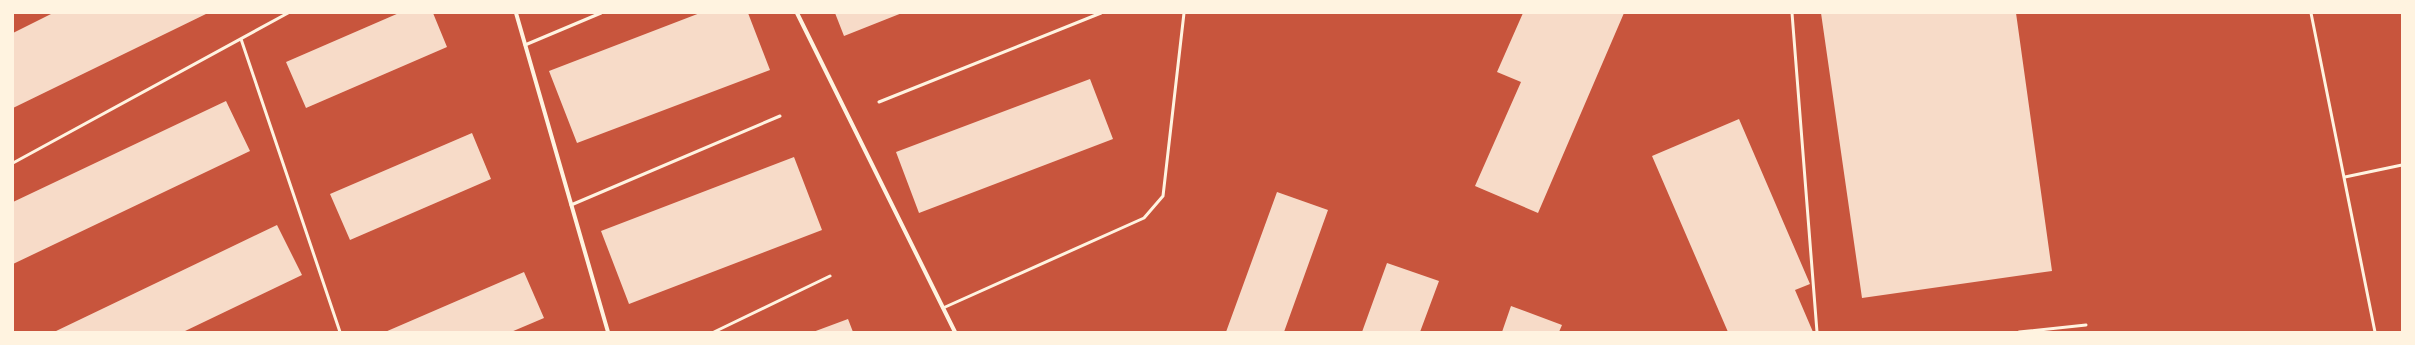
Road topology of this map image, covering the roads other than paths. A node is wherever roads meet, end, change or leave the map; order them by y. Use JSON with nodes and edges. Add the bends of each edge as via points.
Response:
{"nodes":[{"id":1,"x":288,"y":13,"type":"edge"},
{"id":2,"x":516,"y":13,"type":"edge"},
{"id":3,"x":601,"y":13,"type":"edge"},
{"id":4,"x":797,"y":13,"type":"edge"},
{"id":5,"x":1100,"y":13,"type":"edge"},
{"id":6,"x":1184,"y":13,"type":"edge"},
{"id":7,"x":1792,"y":13,"type":"edge"},
{"id":8,"x":2311,"y":13,"type":"edge"},
{"id":9,"x":241,"y":39,"type":"junction"},
{"id":10,"x":525,"y":45,"type":"junction"},
{"id":11,"x":879,"y":102,"type":"dead end"},
{"id":12,"x":780,"y":116,"type":"dead end"},
{"id":13,"x":13,"y":163,"type":"edge"},
{"id":14,"x":2402,"y":165,"type":"edge"},
{"id":15,"x":2345,"y":178,"type":"junction"},
{"id":16,"x":571,"y":205,"type":"junction"},
{"id":17,"x":830,"y":276,"type":"dead end"},
{"id":18,"x":943,"y":308,"type":"junction"},
{"id":19,"x":2086,"y":325,"type":"dead end"},
{"id":20,"x":340,"y":332,"type":"edge"},
{"id":21,"x":608,"y":332,"type":"edge"},
{"id":22,"x":714,"y":332,"type":"edge"},
{"id":23,"x":955,"y":332,"type":"edge"},
{"id":24,"x":1817,"y":332,"type":"edge"},
{"id":25,"x":2020,"y":332,"type":"edge"},
{"id":26,"x":2375,"y":332,"type":"edge"}],
"edges":[{"from":1,"to":9,"type":"lane"},
{"from":2,"to":10,"type":"street"},
{"from":3,"to":10,"type":"lane"},
{"from":4,"to":18,"type":"street"},
{"from":5,"to":11,"type":"lane"},
{"from":6,"to":18,"type":"lane","via":[[1163,196],[1144,218]]},
{"from":7,"to":24,"type":"lane"},
{"from":8,"to":15,"type":"lane"},
{"from":9,"to":13,"type":"lane"},
{"from":9,"to":20,"type":"lane"},
{"from":10,"to":16,"type":"street"},
{"from":12,"to":16,"type":"lane"},
{"from":14,"to":15,"type":"lane"},
{"from":15,"to":26,"type":"lane"},
{"from":16,"to":21,"type":"street"},
{"from":17,"to":22,"type":"lane"},
{"from":18,"to":23,"type":"street"},
{"from":19,"to":25,"type":"lane"}]}
